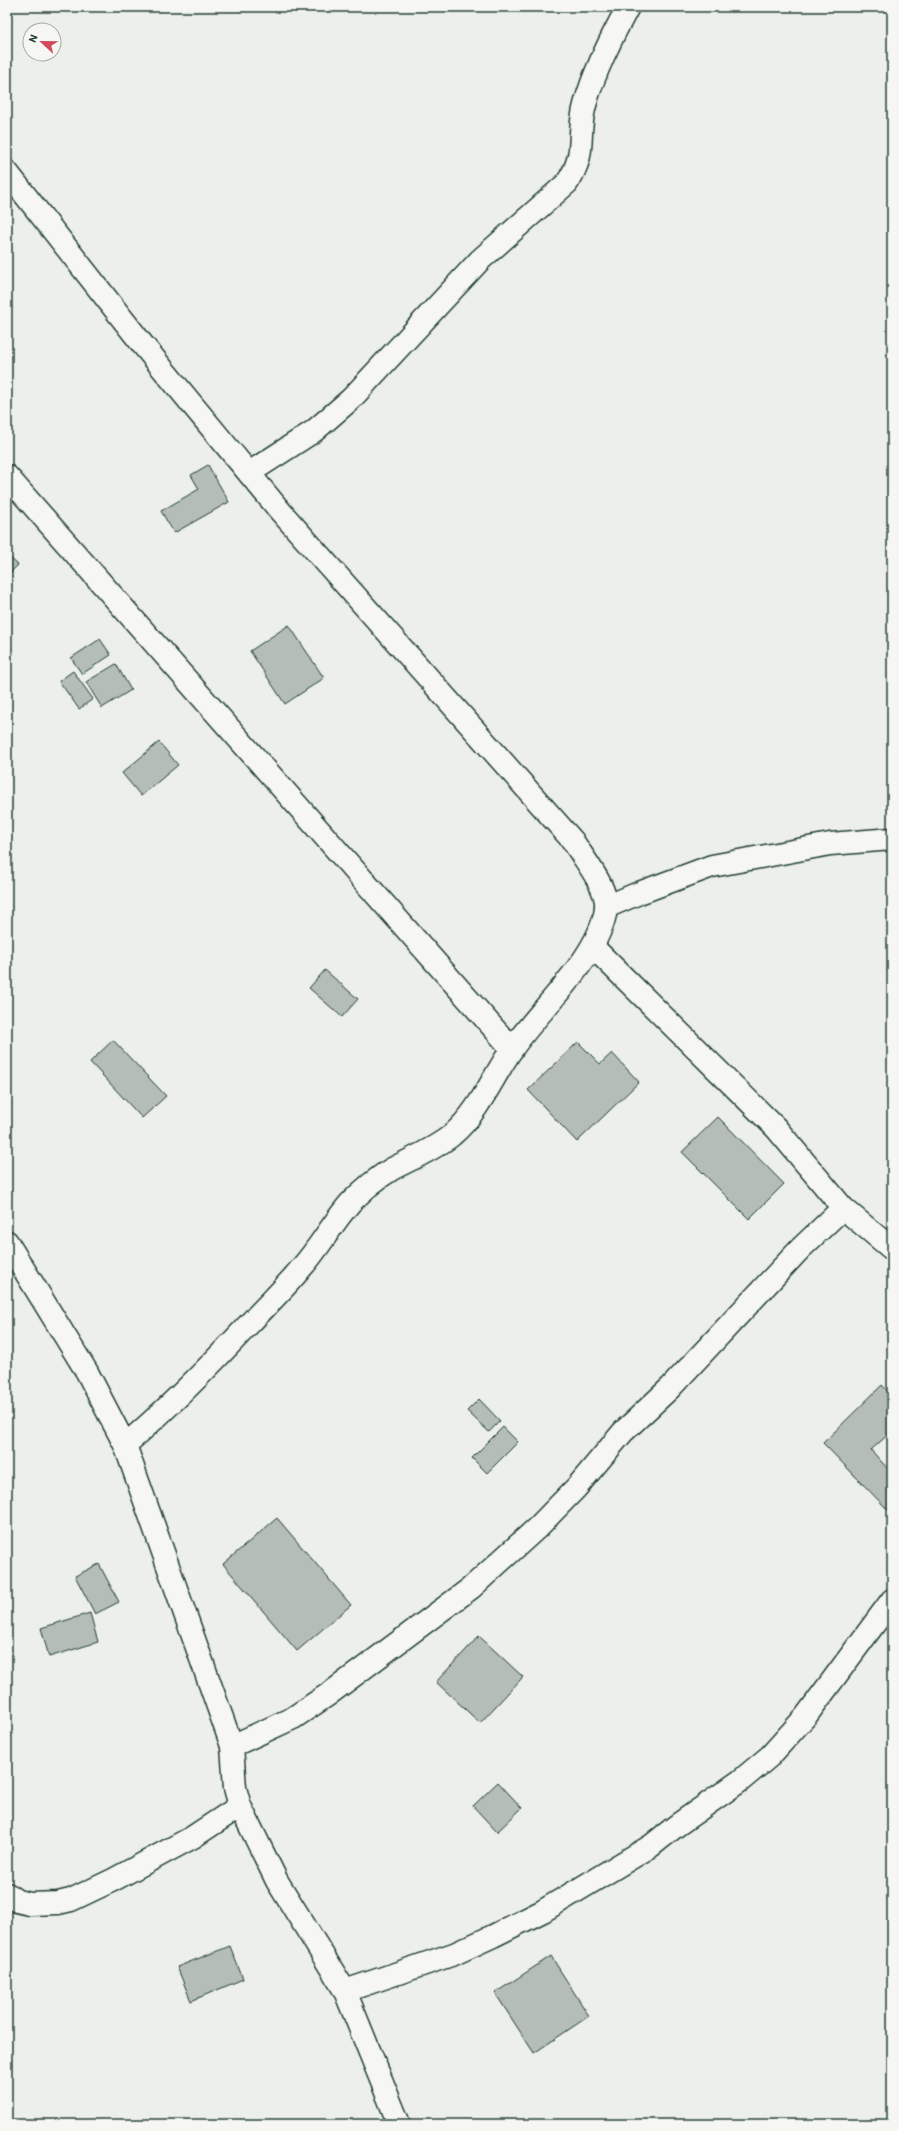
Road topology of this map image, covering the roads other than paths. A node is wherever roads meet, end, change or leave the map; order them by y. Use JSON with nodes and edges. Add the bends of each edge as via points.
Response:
{"nodes":[{"id":1,"x":628,"y":7,"type":"edge"},
{"id":2,"x":7,"y":172,"type":"edge"},
{"id":3,"x":249,"y":473,"type":"junction"},
{"id":4,"x":7,"y":476,"type":"edge"},
{"id":5,"x":892,"y":839,"type":"edge"},
{"id":6,"x":606,"y":907,"type":"junction"},
{"id":7,"x":593,"y":947,"type":"junction"},
{"id":8,"x":512,"y":1049,"type":"junction"},
{"id":9,"x":843,"y":1208,"type":"junction"},
{"id":10,"x":7,"y":1242,"type":"edge"},
{"id":11,"x":892,"y":1249,"type":"edge"},
{"id":12,"x":125,"y":1445,"type":"junction"},
{"id":13,"x":892,"y":1600,"type":"edge"},
{"id":14,"x":232,"y":1746,"type":"junction"},
{"id":15,"x":240,"y":1806,"type":"junction"},
{"id":16,"x":7,"y":1894,"type":"edge"},
{"id":17,"x":345,"y":1991,"type":"junction"},
{"id":18,"x":398,"y":2124,"type":"edge"}],
"edges":[{"from":1,"to":3,"type":"street","via":[[589,90],[582,119],[581,154],[576,170],[566,183],[480,260],[351,399],[314,431]]},
{"from":2,"to":3,"type":"street","via":[[143,345]]},
{"from":3,"to":6,"type":"street","via":[[338,578],[572,841],[598,881]]},
{"from":4,"to":8,"type":"street"},
{"from":5,"to":6,"type":"street","via":[[830,844],[712,866]]},
{"from":6,"to":7,"type":"street","via":[[602,926]]},
{"from":7,"to":8,"type":"street"},
{"from":7,"to":9,"type":"street","via":[[776,1128]]},
{"from":8,"to":12,"type":"street","via":[[463,1125],[433,1149],[391,1170],[366,1188],[350,1204],[301,1268],[202,1374],[162,1414]]},
{"from":9,"to":11,"type":"street"},
{"from":9,"to":14,"type":"street","via":[[800,1249],[670,1388],[623,1432],[576,1488],[538,1527],[472,1588],[293,1718]]},
{"from":10,"to":12,"type":"street","via":[[88,1372]]},
{"from":12,"to":14,"type":"street"},
{"from":13,"to":17,"type":"street","via":[[806,1716],[770,1756],[651,1846],[543,1911],[493,1936],[454,1954]]},
{"from":14,"to":15,"type":"street","via":[[235,1788]]},
{"from":15,"to":16,"type":"street","via":[[193,1837],[71,1900],[52,1904],[30,1904],[18,1901]]},
{"from":15,"to":17,"type":"street","via":[[277,1881]]},
{"from":17,"to":18,"type":"street"}]}
